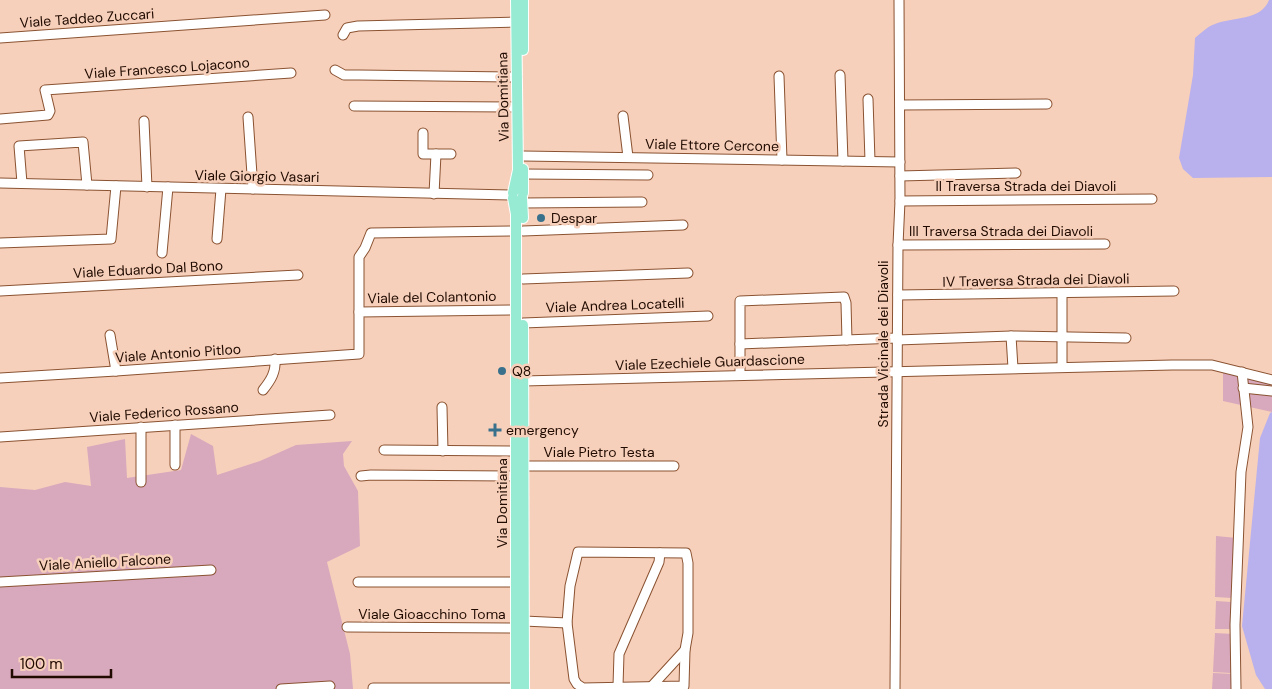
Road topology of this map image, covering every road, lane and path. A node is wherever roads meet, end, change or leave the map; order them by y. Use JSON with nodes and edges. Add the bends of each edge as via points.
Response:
{"nodes":[{"id":1,"x":516,"y":0,"type":"edge"},
{"id":2,"x":523,"y":0,"type":"edge"},
{"id":3,"x":899,"y":0,"type":"edge"},
{"id":4,"x":325,"y":15,"type":"dead end"},
{"id":5,"x":516,"y":22,"type":"junction"},
{"id":6,"x":343,"y":35,"type":"dead end"},
{"id":7,"x":0,"y":38,"type":"edge"},
{"id":8,"x":335,"y":70,"type":"dead end"},
{"id":9,"x":291,"y":73,"type":"dead end"},
{"id":10,"x":840,"y":75,"type":"dead end"},
{"id":11,"x":779,"y":76,"type":"dead end"},
{"id":12,"x":517,"y":77,"type":"junction"},
{"id":13,"x":868,"y":99,"type":"dead end"},
{"id":14,"x":1047,"y":104,"type":"dead end"},
{"id":15,"x":900,"y":105,"type":"junction"},
{"id":16,"x":354,"y":106,"type":"dead end"},
{"id":17,"x":517,"y":107,"type":"junction"},
{"id":18,"x":623,"y":116,"type":"dead end"},
{"id":19,"x":248,"y":117,"type":"dead end"},
{"id":20,"x":0,"y":119,"type":"edge"},
{"id":21,"x":144,"y":121,"type":"dead end"},
{"id":22,"x":423,"y":132,"type":"dead end"},
{"id":23,"x":436,"y":154,"type":"junction"},
{"id":24,"x":450,"y":154,"type":"dead end"},
{"id":25,"x":523,"y":156,"type":"junction"},
{"id":26,"x":628,"y":157,"type":"junction"},
{"id":27,"x":782,"y":160,"type":"junction"},
{"id":28,"x":843,"y":161,"type":"junction"},
{"id":29,"x":870,"y":161,"type":"junction"},
{"id":30,"x":900,"y":162,"type":"junction"},
{"id":31,"x":1016,"y":173,"type":"dead end"},
{"id":32,"x":523,"y":174,"type":"junction"},
{"id":33,"x":648,"y":175,"type":"dead end"},
{"id":34,"x":900,"y":176,"type":"junction"},
{"id":35,"x":0,"y":183,"type":"edge"},
{"id":36,"x":22,"y":183,"type":"junction"},
{"id":37,"x":87,"y":185,"type":"junction"},
{"id":38,"x":116,"y":186,"type":"junction"},
{"id":39,"x":147,"y":187,"type":"junction"},
{"id":40,"x":168,"y":187,"type":"junction"},
{"id":41,"x":221,"y":189,"type":"junction"},
{"id":42,"x":253,"y":189,"type":"junction"},
{"id":43,"x":434,"y":194,"type":"junction"},
{"id":44,"x":518,"y":197,"type":"junction"},
{"id":45,"x":1152,"y":199,"type":"dead end"},
{"id":46,"x":900,"y":201,"type":"junction"},
{"id":47,"x":642,"y":202,"type":"dead end"},
{"id":48,"x":683,"y":225,"type":"dead end"},
{"id":49,"x":520,"y":231,"type":"junction"},
{"id":50,"x":217,"y":239,"type":"dead end"},
{"id":51,"x":0,"y":243,"type":"edge"},
{"id":52,"x":1105,"y":244,"type":"dead end"},
{"id":53,"x":898,"y":245,"type":"junction"},
{"id":54,"x":162,"y":253,"type":"dead end"},
{"id":55,"x":688,"y":273,"type":"dead end"},
{"id":56,"x":298,"y":275,"type":"dead end"},
{"id":57,"x":523,"y":279,"type":"junction"},
{"id":58,"x":0,"y":291,"type":"edge"},
{"id":59,"x":1174,"y":291,"type":"dead end"},
{"id":60,"x":1062,"y":294,"type":"junction"},
{"id":61,"x":898,"y":295,"type":"junction"},
{"id":62,"x":516,"y":310,"type":"junction"},
{"id":63,"x":359,"y":312,"type":"junction"},
{"id":64,"x":708,"y":316,"type":"dead end"},
{"id":65,"x":523,"y":322,"type":"junction"},
{"id":66,"x":110,"y":334,"type":"dead end"},
{"id":67,"x":1011,"y":336,"type":"junction"},
{"id":68,"x":1062,"y":337,"type":"junction"},
{"id":69,"x":1126,"y":338,"type":"dead end"},
{"id":70,"x":897,"y":339,"type":"junction"},
{"id":71,"x":847,"y":340,"type":"junction"},
{"id":72,"x":740,"y":344,"type":"junction"},
{"id":73,"x":359,"y":354,"type":"joint"},
{"id":74,"x":275,"y":359,"type":"junction"},
{"id":75,"x":1013,"y":368,"type":"junction"},
{"id":76,"x":1062,"y":368,"type":"junction"},
{"id":77,"x":116,"y":371,"type":"junction"},
{"id":78,"x":897,"y":371,"type":"junction"},
{"id":79,"x":1242,"y":372,"type":"junction"},
{"id":80,"x":740,"y":375,"type":"junction"},
{"id":81,"x":0,"y":378,"type":"edge"},
{"id":82,"x":1272,"y":380,"type":"edge"},
{"id":83,"x":523,"y":381,"type":"junction"},
{"id":84,"x":1243,"y":388,"type":"junction"},
{"id":85,"x":263,"y":390,"type":"dead end"},
{"id":86,"x":1272,"y":391,"type":"edge"},
{"id":87,"x":442,"y":407,"type":"dead end"},
{"id":88,"x":330,"y":415,"type":"dead end"},
{"id":89,"x":175,"y":425,"type":"junction"},
{"id":90,"x":141,"y":427,"type":"junction"},
{"id":91,"x":0,"y":437,"type":"edge"},
{"id":92,"x":384,"y":450,"type":"dead end"},
{"id":93,"x":443,"y":451,"type":"junction"},
{"id":94,"x":516,"y":451,"type":"junction"},
{"id":95,"x":175,"y":464,"type":"dead end"},
{"id":96,"x":524,"y":466,"type":"junction"},
{"id":97,"x":674,"y":466,"type":"dead end"},
{"id":98,"x":361,"y":476,"type":"dead end"},
{"id":99,"x":516,"y":476,"type":"junction"},
{"id":100,"x":141,"y":482,"type":"dead end"},
{"id":101,"x":660,"y":553,"type":"junction"},
{"id":102,"x":211,"y":570,"type":"dead end"},
{"id":103,"x":0,"y":582,"type":"edge"},
{"id":104,"x":358,"y":582,"type":"dead end"},
{"id":105,"x":516,"y":582,"type":"junction"},
{"id":106,"x":567,"y":623,"type":"junction"},
{"id":107,"x":520,"y":625,"type":"junction"},
{"id":108,"x":347,"y":627,"type":"dead end"},
{"id":109,"x":685,"y":650,"type":"junction"},
{"id":110,"x":330,"y":686,"type":"dead end"},
{"id":111,"x":618,"y":686,"type":"junction"},
{"id":112,"x":652,"y":686,"type":"junction"},
{"id":113,"x":373,"y":688,"type":"edge"},
{"id":114,"x":280,"y":689,"type":"edge"},
{"id":115,"x":519,"y":689,"type":"edge"},
{"id":116,"x":895,"y":689,"type":"edge"},
{"id":117,"x":1236,"y":689,"type":"edge"}],
"edges":[{"from":1,"to":5,"type":"main road","name":"Via Domitiana"},
{"from":2,"to":25,"type":"main road","name":"Via Domitiana"},
{"from":3,"to":15,"type":"street","name":"Strada Vicinale dei Diavoli"},
{"from":4,"to":7,"type":"street","name":"Viale Taddeo Zuccari"},
{"from":5,"to":6,"type":"street","via":[[358,26],[347,28]]},
{"from":5,"to":12,"type":"main road","name":"Via Domitiana"},
{"from":8,"to":12,"type":"street","via":[[344,75],[359,76]]},
{"from":9,"to":20,"type":"street","name":"Viale Francesco Lojacono","via":[[45,90],[48,115]]},
{"from":10,"to":28,"type":"street"},
{"from":11,"to":27,"type":"street"},
{"from":12,"to":17,"type":"main road","name":"Via Domitiana"},
{"from":13,"to":29,"type":"street"},
{"from":14,"to":15,"type":"street"},
{"from":15,"to":30,"type":"street","name":"Strada Vicinale dei Diavoli"},
{"from":16,"to":17,"type":"street"},
{"from":17,"to":44,"type":"main road","name":"Via Domitiana"},
{"from":18,"to":26,"type":"street"},
{"from":19,"to":42,"type":"street"},
{"from":21,"to":39,"type":"street"},
{"from":22,"to":23,"type":"street","via":[[423,154]]},
{"from":23,"to":24,"type":"street"},
{"from":23,"to":43,"type":"street"},
{"from":25,"to":26,"type":"street","name":"Viale Ettore Cercone"},
{"from":25,"to":32,"type":"main road","name":"Via Domitiana"},
{"from":26,"to":27,"type":"street","name":"Viale Ettore Cercone"},
{"from":27,"to":28,"type":"street","name":"Viale Ettore Cercone"},
{"from":28,"to":29,"type":"street","name":"Viale Ettore Cercone"},
{"from":29,"to":30,"type":"street","name":"Viale Ettore Cercone"},
{"from":30,"to":34,"type":"street","name":"Strada Vicinale dei Diavoli"},
{"from":31,"to":34,"type":"street"},
{"from":32,"to":33,"type":"street"},
{"from":32,"to":44,"type":"main road","name":"Via Domitiana"},
{"from":34,"to":46,"type":"street","name":"Strada Vicinale dei Diavoli"},
{"from":35,"to":36,"type":"street","name":"Viale Giorgio Vasari"},
{"from":36,"to":37,"type":"street","name":"Viale Giorgio Vasari"},
{"from":36,"to":37,"type":"street","via":[[19,146],[83,142]]},
{"from":37,"to":38,"type":"street","name":"Viale Giorgio Vasari"},
{"from":38,"to":39,"type":"street","name":"Viale Giorgio Vasari"},
{"from":38,"to":51,"type":"street","via":[[111,239]]},
{"from":39,"to":40,"type":"street","name":"Viale Giorgio Vasari"},
{"from":40,"to":41,"type":"street","name":"Viale Giorgio Vasari"},
{"from":40,"to":54,"type":"street"},
{"from":41,"to":42,"type":"street","name":"Viale Giorgio Vasari"},
{"from":41,"to":50,"type":"street"},
{"from":42,"to":43,"type":"street","name":"Viale Giorgio Vasari"},
{"from":43,"to":44,"type":"street","name":"Viale Giorgio Vasari"},
{"from":44,"to":47,"type":"street","name":"Viale Giorgio Vasari"},
{"from":44,"to":49,"type":"main road","name":"Via Domitiana"},
{"from":45,"to":46,"type":"street","name":"II Traversa Strada dei Diavoli"},
{"from":46,"to":53,"type":"street","name":"Strada Vicinale dei Diavoli"},
{"from":48,"to":49,"type":"street"},
{"from":49,"to":57,"type":"main road","name":"Via Domitiana"},
{"from":49,"to":62,"type":"main road","name":"Via Domitiana"},
{"from":49,"to":63,"type":"street","via":[[371,233],[359,257]]},
{"from":52,"to":53,"type":"street","name":"III Traversa Strada dei Diavoli"},
{"from":53,"to":61,"type":"street","name":"Strada Vicinale dei Diavoli"},
{"from":55,"to":57,"type":"street"},
{"from":56,"to":58,"type":"street","name":"Viale Eduardo Dal Bono"},
{"from":57,"to":65,"type":"main road","name":"Via Domitiana"},
{"from":59,"to":60,"type":"street","name":"IV Traversa Strada dei Diavoli"},
{"from":60,"to":61,"type":"street","name":"IV Traversa Strada dei Diavoli"},
{"from":60,"to":68,"type":"street"},
{"from":61,"to":70,"type":"street","name":"Strada Vicinale dei Diavoli"},
{"from":62,"to":63,"type":"street","name":"Viale del Colantonio"},
{"from":62,"to":94,"type":"main road","name":"Via Domitiana"},
{"from":63,"to":73,"type":"street","name":"Viale del Colantonio"},
{"from":64,"to":65,"type":"street","name":"Viale Andrea Locatelli"},
{"from":65,"to":83,"type":"main road","name":"Via Domitiana"},
{"from":66,"to":77,"type":"street"},
{"from":67,"to":68,"type":"street"},
{"from":67,"to":70,"type":"street"},
{"from":67,"to":75,"type":"street"},
{"from":68,"to":69,"type":"street"},
{"from":68,"to":76,"type":"street"},
{"from":70,"to":71,"type":"street"},
{"from":70,"to":78,"type":"street","name":"Strada Vicinale dei Diavoli"},
{"from":71,"to":72,"type":"street"},
{"from":71,"to":72,"type":"street","via":[[844,297],[740,301]]},
{"from":72,"to":80,"type":"street"},
{"from":73,"to":74,"type":"street","name":"Viale Antonio Pitloo"},
{"from":74,"to":77,"type":"street","name":"Viale Antonio Pitloo"},
{"from":74,"to":85,"type":"street","via":[[276,369]]},
{"from":75,"to":76,"type":"street","name":"Viale Ezechiele Guardascione"},
{"from":75,"to":78,"type":"street","name":"Viale Ezechiele Guardascione"},
{"from":76,"to":79,"type":"street","name":"Viale Ezechiele Guardascione","via":[[1212,365]]},
{"from":77,"to":81,"type":"street","name":"Viale Antonio Pitloo"},
{"from":78,"to":80,"type":"street","name":"Viale Ezechiele Guardascione"},
{"from":78,"to":116,"type":"street","name":"Strada Vicinale dei Diavoli"},
{"from":79,"to":82,"type":"street","name":"Viale Ezechiele Guardascione"},
{"from":79,"to":84,"type":"street"},
{"from":80,"to":83,"type":"street","name":"Viale Ezechiele Guardascione"},
{"from":83,"to":96,"type":"main road","name":"Via Domitiana"},
{"from":84,"to":86,"type":"street"},
{"from":84,"to":117,"type":"street","via":[[1248,427],[1241,472]]},
{"from":87,"to":93,"type":"street"},
{"from":88,"to":89,"type":"street","name":"Viale Federico Rossano"},
{"from":89,"to":90,"type":"street","name":"Viale Federico Rossano"},
{"from":89,"to":95,"type":"street"},
{"from":90,"to":91,"type":"street","name":"Viale Federico Rossano"},
{"from":90,"to":100,"type":"street"},
{"from":92,"to":93,"type":"street"},
{"from":93,"to":94,"type":"street"},
{"from":94,"to":99,"type":"main road","name":"Via Domitiana"},
{"from":96,"to":97,"type":"street","name":"Viale Pietro Testa"},
{"from":96,"to":107,"type":"main road","name":"Via Domitiana"},
{"from":98,"to":99,"type":"street"},
{"from":99,"to":105,"type":"main road","name":"Via Domitiana"},
{"from":101,"to":106,"type":"street","via":[[578,552],[570,586]]},
{"from":101,"to":109,"type":"street","via":[[686,553],[688,556]]},
{"from":101,"to":111,"type":"street","via":[[619,654]]},
{"from":102,"to":103,"type":"street","name":"Viale Aniello Falcone"},
{"from":104,"to":105,"type":"street"},
{"from":105,"to":107,"type":"main road","name":"Via Domitiana"},
{"from":106,"to":107,"type":"street","name":"Viale Gioacchino Toma"},
{"from":106,"to":111,"type":"street","via":[[577,684],[584,688]]},
{"from":107,"to":108,"type":"street","name":"Viale Gioacchino Toma"},
{"from":107,"to":115,"type":"main road","name":"Via Domitiana"},
{"from":109,"to":112,"type":"street"},
{"from":109,"to":112,"type":"street","via":[[684,686]]},
{"from":110,"to":114,"type":"street"},
{"from":111,"to":112,"type":"street"},
{"from":113,"to":115,"type":"street"}]}
